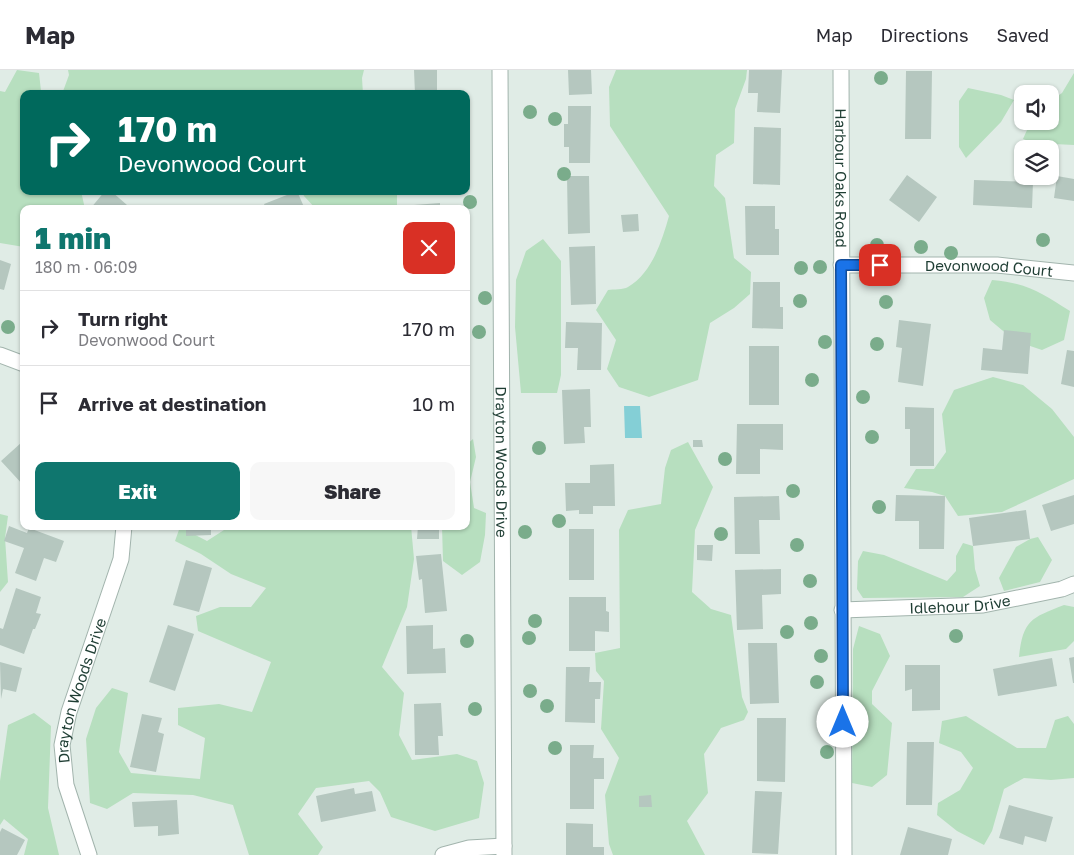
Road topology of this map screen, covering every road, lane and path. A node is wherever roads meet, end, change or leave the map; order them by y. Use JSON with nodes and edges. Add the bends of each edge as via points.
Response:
{"nodes":[{"id":1,"x":500,"y":70,"type":"edge"},
{"id":2,"x":841,"y":70,"type":"edge"},
{"id":3,"x":841,"y":265,"type":"junction"},
{"id":4,"x":1074,"y":273,"type":"edge"},
{"id":5,"x":0,"y":355,"type":"edge"},
{"id":6,"x":20,"y":362,"type":"edge"},
{"id":7,"x":124,"y":530,"type":"edge"},
{"id":8,"x":1074,"y":584,"type":"edge"},
{"id":9,"x":842,"y":610,"type":"junction"},
{"id":10,"x":504,"y":850,"type":"edge"},
{"id":11,"x":89,"y":855,"type":"edge"},
{"id":12,"x":443,"y":855,"type":"edge"},
{"id":13,"x":844,"y":855,"type":"edge"}],
"edges":[{"from":1,"to":10,"type":"street","name":"Drayton Woods Drive"},
{"from":2,"to":3,"type":"street","name":"Harbour Oaks Road"},
{"from":3,"to":4,"type":"street","name":"Devonwood Court","via":[[997,265]]},
{"from":3,"to":9,"type":"street","name":"Harbour Oaks Road"},
{"from":5,"to":6,"type":"street"},
{"from":7,"to":11,"type":"street","name":"Drayton Woods Drive","via":[[121,559],[69,712],[62,745],[66,785]]},
{"from":8,"to":9,"type":"street","name":"Idlehour Drive","via":[[983,605]]},
{"from":9,"to":13,"type":"street","name":"Harbour Oaks Road"},
{"from":10,"to":12,"type":"street","via":[[469,848]]}]}
